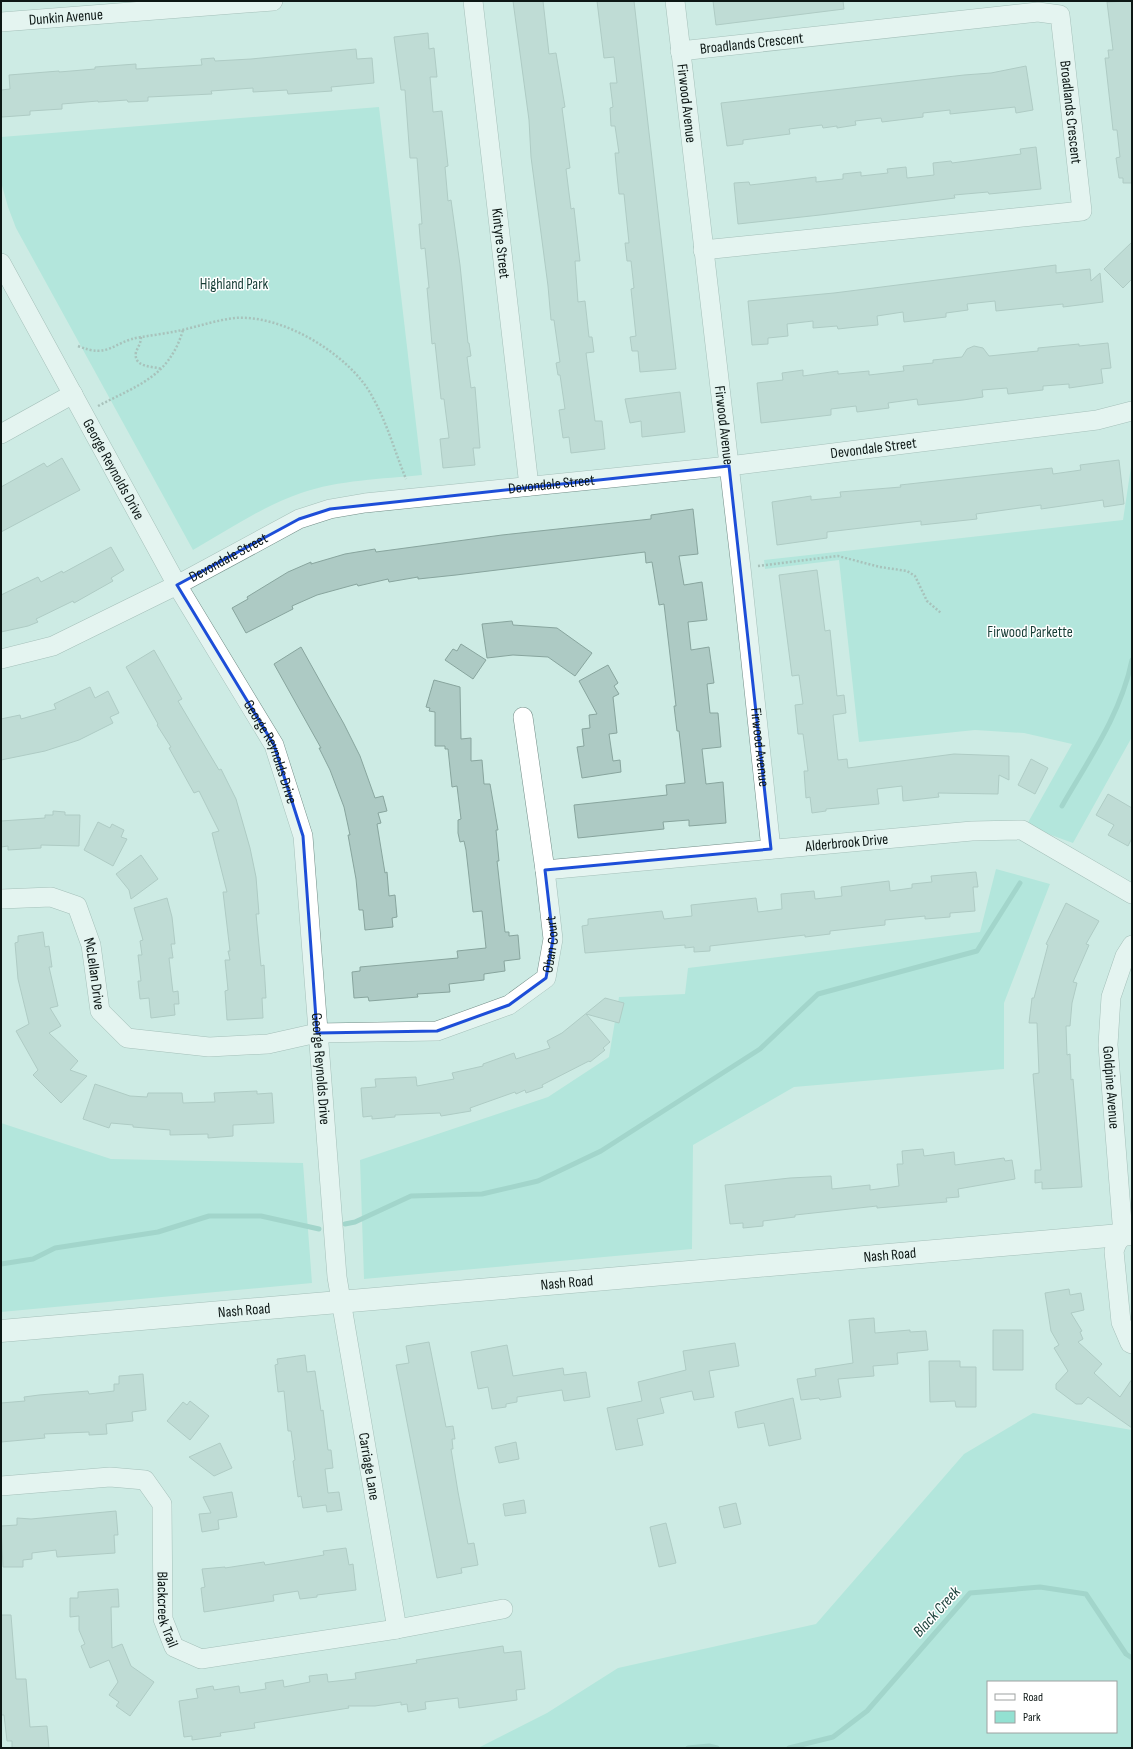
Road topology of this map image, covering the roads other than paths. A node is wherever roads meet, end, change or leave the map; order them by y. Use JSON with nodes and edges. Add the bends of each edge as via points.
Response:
{"nodes":[{"id":1,"x":273,"y":1,"type":"edge"},
{"id":2,"x":473,"y":1,"type":"edge"},
{"id":3,"x":675,"y":1,"type":"edge"},
{"id":4,"x":1,"y":22,"type":"edge"},
{"id":5,"x":680,"y":51,"type":"junction"},
{"id":6,"x":703,"y":250,"type":"junction"},
{"id":7,"x":1,"y":263,"type":"edge"},
{"id":8,"x":73,"y":394,"type":"junction"},
{"id":9,"x":1132,"y":411,"type":"edge"},
{"id":10,"x":1,"y":434,"type":"edge"},
{"id":11,"x":729,"y":466,"type":"junction"},
{"id":12,"x":529,"y":486,"type":"junction"},
{"id":13,"x":177,"y":585,"type":"junction"},
{"id":14,"x":1,"y":659,"type":"edge"},
{"id":15,"x":523,"y":717,"type":"dead end"},
{"id":16,"x":771,"y":849,"type":"junction"},
{"id":17,"x":546,"y":870,"type":"junction"},
{"id":18,"x":1132,"y":894,"type":"edge"},
{"id":19,"x":1,"y":899,"type":"edge"},
{"id":20,"x":1132,"y":945,"type":"edge"},
{"id":21,"x":316,"y":1032,"type":"junction"},
{"id":22,"x":1127,"y":1234,"type":"edge"},
{"id":23,"x":340,"y":1303,"type":"junction"},
{"id":24,"x":1,"y":1331,"type":"edge"},
{"id":25,"x":1132,"y":1344,"type":"edge"},
{"id":26,"x":1,"y":1486,"type":"edge"},
{"id":27,"x":503,"y":1609,"type":"dead end"},
{"id":28,"x":397,"y":1630,"type":"junction"}],
"edges":[{"from":1,"to":4,"type":"street","name":"Dunkin Avenue"},
{"from":2,"to":12,"type":"street","name":"Kintyre Street"},
{"from":3,"to":5,"type":"street","name":"Firwood Avenue"},
{"from":5,"to":6,"type":"street","name":"Firwood Avenue"},
{"from":5,"to":6,"type":"street","name":"Broadlands Crescent","via":[[1038,12],[1060,15],[1082,211]]},
{"from":6,"to":11,"type":"street","name":"Firwood Avenue"},
{"from":7,"to":8,"type":"street","name":"George Reynolds Drive"},
{"from":8,"to":10,"type":"street"},
{"from":8,"to":13,"type":"street","name":"George Reynolds Drive"},
{"from":9,"to":11,"type":"street","name":"Devondale Street","via":[[1097,420]]},
{"from":11,"to":12,"type":"street","name":"Devondale Street"},
{"from":11,"to":16,"type":"street","name":"Firwood Avenue"},
{"from":12,"to":13,"type":"street","name":"Devondale Street","via":[[330,509],[299,519]]},
{"from":13,"to":14,"type":"street","name":"Devondale Street","via":[[53,646]]},
{"from":13,"to":21,"type":"street","name":"George Reynolds Drive","via":[[274,745],[303,836]]},
{"from":15,"to":17,"type":"street","name":"Oban Court"},
{"from":16,"to":17,"type":"street","name":"Alderbrook Drive"},
{"from":16,"to":18,"type":"street","name":"Alderbrook Drive","via":[[972,831],[1022,830]]},
{"from":17,"to":21,"type":"street","name":"Oban Court","via":[[553,939],[546,978],[509,1005],[437,1031]]},
{"from":19,"to":21,"type":"street","name":"McLellan Drive","via":[[51,897],[77,906],[91,945],[100,1011],[127,1038],[209,1047],[268,1044]]},
{"from":20,"to":22,"type":"street","name":"Goldpine Avenue","via":[[1111,997],[1108,1045]]},
{"from":21,"to":23,"type":"street","name":"George Reynolds Drive"},
{"from":22,"to":23,"type":"street","name":"Nash Road"},
{"from":22,"to":25,"type":"street","via":[[1116,1243],[1115,1258],[1121,1322]]},
{"from":23,"to":24,"type":"street","name":"Nash Road"},
{"from":23,"to":28,"type":"street","name":"Carriage Lane"},
{"from":26,"to":28,"type":"street","name":"Blackcreek Trail","via":[[110,1477],[145,1480],[162,1504],[163,1619],[174,1647],[201,1659]]},
{"from":27,"to":28,"type":"street","name":"Blackcreek Trail"}]}
